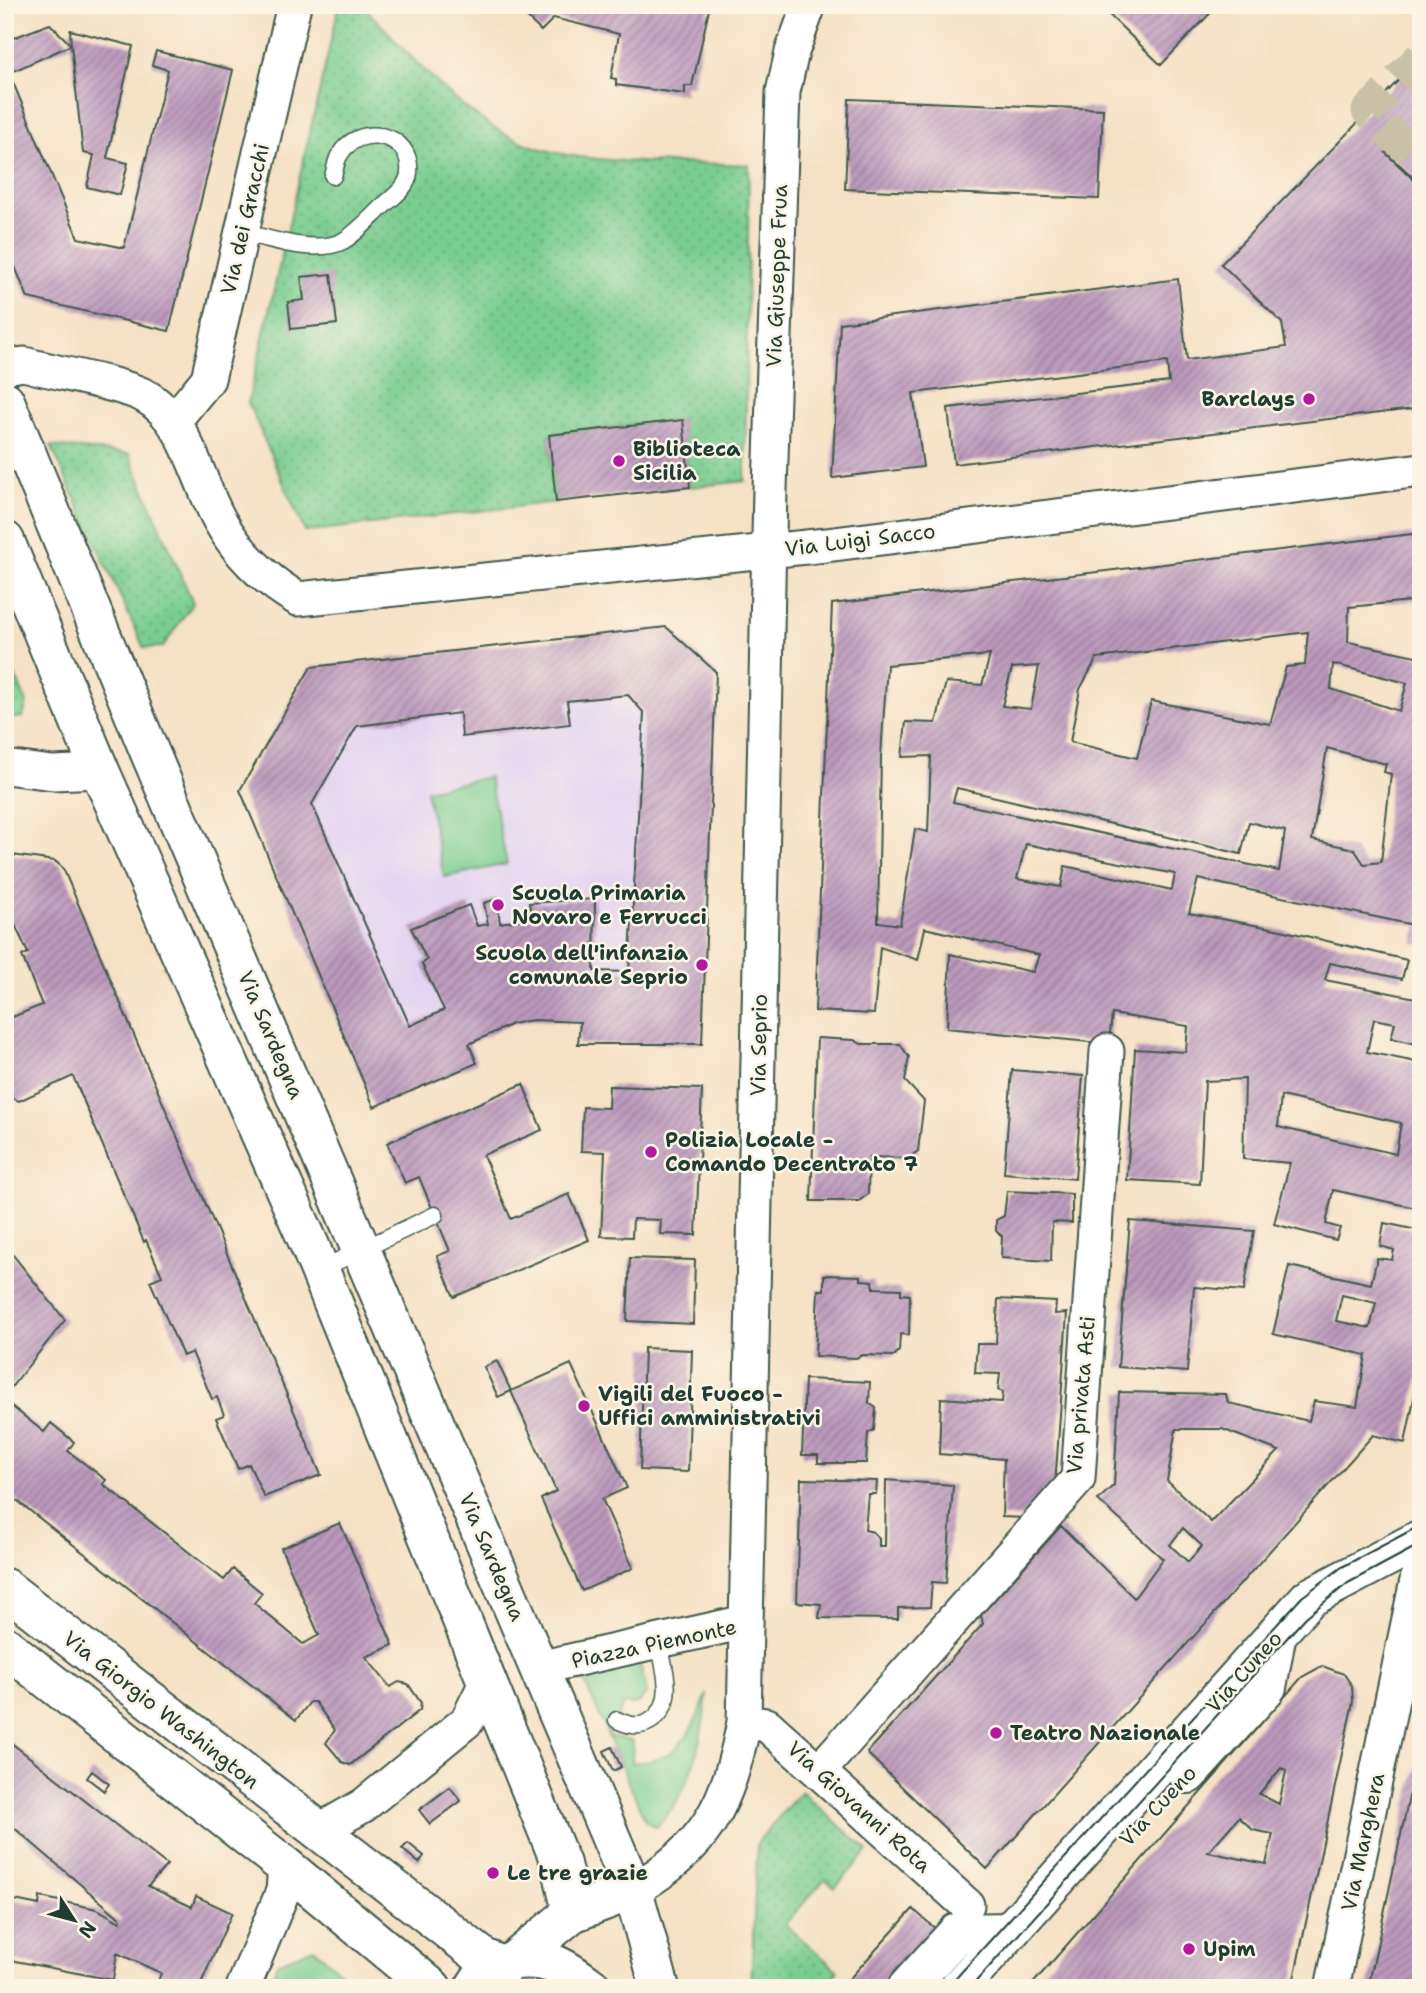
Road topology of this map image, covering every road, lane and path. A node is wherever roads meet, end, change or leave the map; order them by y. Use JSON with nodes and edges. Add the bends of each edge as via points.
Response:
{"nodes":[{"id":1,"x":294,"y":5,"type":"edge"},
{"id":2,"x":809,"y":5,"type":"edge"},
{"id":3,"x":333,"y":176,"type":"dead end"},
{"id":4,"x":243,"y":232,"type":"junction"},
{"id":5,"x":5,"y":367,"type":"edge"},
{"id":6,"x":5,"y":401,"type":"edge"},
{"id":7,"x":173,"y":422,"type":"junction"},
{"id":8,"x":1421,"y":470,"type":"edge"},
{"id":9,"x":5,"y":541,"type":"edge"},
{"id":10,"x":770,"y":551,"type":"junction"},
{"id":11,"x":150,"y":753,"type":"junction"},
{"id":12,"x":5,"y":767,"type":"edge"},
{"id":13,"x":100,"y":771,"type":"junction"},
{"id":14,"x":1107,"y":1051,"type":"dead end"},
{"id":15,"x":435,"y":1215,"type":"dead end"},
{"id":16,"x":363,"y":1250,"type":"junction"},
{"id":17,"x":320,"y":1270,"type":"junction"},
{"id":18,"x":1421,"y":1539,"type":"edge"},
{"id":19,"x":1421,"y":1561,"type":"edge"},
{"id":20,"x":5,"y":1588,"type":"edge"},
{"id":21,"x":745,"y":1622,"type":"junction"},
{"id":22,"x":659,"y":1640,"type":"junction"},
{"id":23,"x":5,"y":1646,"type":"edge"},
{"id":24,"x":1421,"y":1653,"type":"edge"},
{"id":25,"x":538,"y":1668,"type":"junction"},
{"id":26,"x":487,"y":1681,"type":"junction"},
{"id":27,"x":1395,"y":1696,"type":"junction"},
{"id":28,"x":617,"y":1720,"type":"dead end"},
{"id":29,"x":744,"y":1722,"type":"junction"},
{"id":30,"x":820,"y":1770,"type":"junction"},
{"id":31,"x":317,"y":1832,"type":"junction"},
{"id":32,"x":285,"y":1866,"type":"junction"},
{"id":33,"x":633,"y":1890,"type":"junction"},
{"id":34,"x":967,"y":1905,"type":"dead end"},
{"id":35,"x":572,"y":1913,"type":"junction"},
{"id":36,"x":1018,"y":1922,"type":"junction"},
{"id":37,"x":497,"y":1971,"type":"edge"},
{"id":38,"x":243,"y":1988,"type":"edge"},
{"id":39,"x":432,"y":1988,"type":"edge"},
{"id":40,"x":592,"y":1988,"type":"edge"},
{"id":41,"x":660,"y":1988,"type":"edge"},
{"id":42,"x":907,"y":1988,"type":"edge"},
{"id":43,"x":959,"y":1988,"type":"edge"},
{"id":44,"x":1332,"y":1988,"type":"edge"}],
"edges":[{"from":1,"to":4,"type":"street","name":"Via dei Gracchi"},
{"from":2,"to":10,"type":"street","name":"Via Giuseppe Frua","via":[[783,92]]},
{"from":3,"to":4,"type":"lane","via":[[339,156],[351,141],[367,134],[384,135],[407,157],[409,174],[402,189],[342,242],[306,246]]},
{"from":4,"to":7,"type":"street","name":"Via dei Gracchi","via":[[208,379]]},
{"from":5,"to":7,"type":"street","via":[[24,364],[144,396]]},
{"from":6,"to":11,"type":"main road","name":"Via Sardegna"},
{"from":7,"to":10,"type":"street","name":"Via Luigi Sacco","via":[[236,547],[252,567],[298,599]]},
{"from":8,"to":10,"type":"street","name":"Via Luigi Sacco"},
{"from":9,"to":13,"type":"main road"},
{"from":10,"to":21,"type":"street","name":"Via Seprio"},
{"from":11,"to":13,"type":"main road"},
{"from":11,"to":16,"type":"main road","name":"Via Sardegna"},
{"from":12,"to":13,"type":"street","via":[[53,773]]},
{"from":13,"to":17,"type":"main road"},
{"from":14,"to":30,"type":"street","name":"Via privata Asti","via":[[1078,1479]]},
{"from":15,"to":16,"type":"lane"},
{"from":16,"to":17,"type":"lane"},
{"from":16,"to":25,"type":"main road","name":"Via Sardegna"},
{"from":17,"to":26,"type":"main road"},
{"from":18,"to":36,"type":"main road","name":"Via Cuneo","via":[[1309,1598]]},
{"from":19,"to":27,"type":"street","name":"Via Marghera"},
{"from":20,"to":31,"type":"main road","name":"Via Giorgio Washington"},
{"from":21,"to":22,"type":"street","name":"Piazza Piemonte"},
{"from":21,"to":29,"type":"street","name":"Piazza Piemonte"},
{"from":22,"to":25,"type":"street","name":"Piazza Piemonte"},
{"from":22,"to":28,"type":"lane","via":[[666,1678],[663,1706],[643,1724]]},
{"from":23,"to":32,"type":"main road"},
{"from":24,"to":27,"type":"street","name":"Via Marghera"},
{"from":25,"to":33,"type":"main road","name":"Piazza Piemonte"},
{"from":26,"to":31,"type":"street","via":[[467,1721],[364,1805]]},
{"from":26,"to":35,"type":"main road","via":[[561,1864]]},
{"from":27,"to":44,"type":"street","name":"Via Marghera"},
{"from":29,"to":30,"type":"street","name":"Via Giovanni Rota","via":[[767,1725]]},
{"from":29,"to":33,"type":"street","name":"Piazza Piemonte","via":[[727,1790],[711,1822],[668,1870]]},
{"from":30,"to":34,"type":"street","name":"Via Giovanni Rota"},
{"from":31,"to":37,"type":"main road"},
{"from":32,"to":38,"type":"street","via":[[283,1891]]},
{"from":32,"to":39,"type":"main road"},
{"from":33,"to":35,"type":"main road","name":"Piazza Piemonte"},
{"from":33,"to":41,"type":"main road","name":"Piazza Piemonte"},
{"from":35,"to":37,"type":"main road","name":"Piazza Piemonte"},
{"from":36,"to":42,"type":"main road","via":[[957,1933]]},
{"from":36,"to":43,"type":"main road"},
{"from":37,"to":40,"type":"main road","via":[[538,1958],[563,1967]]}]}
